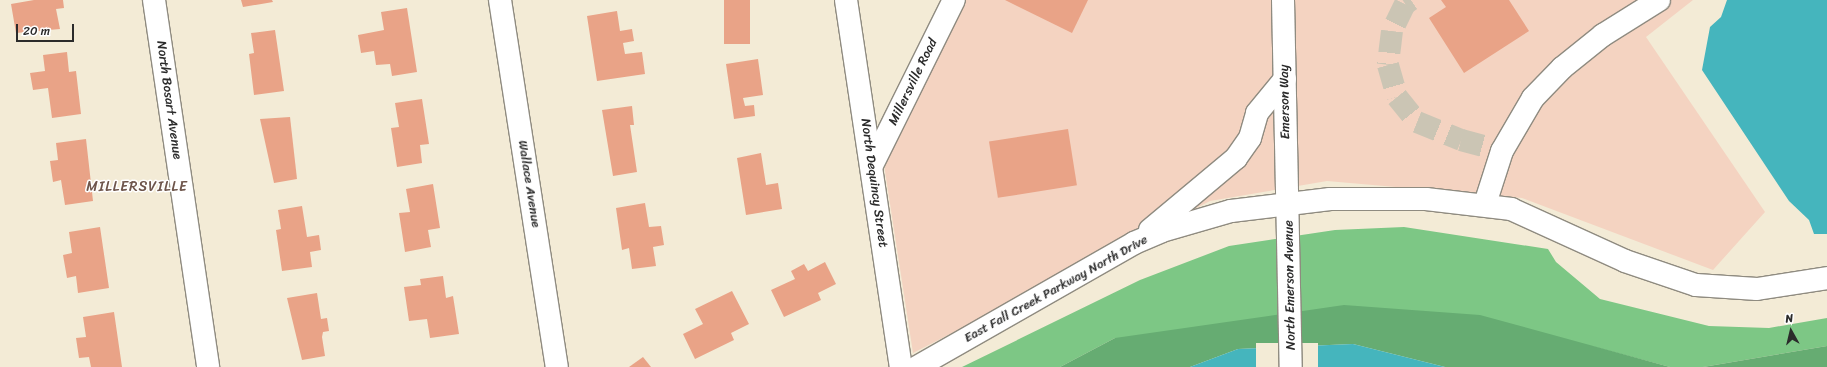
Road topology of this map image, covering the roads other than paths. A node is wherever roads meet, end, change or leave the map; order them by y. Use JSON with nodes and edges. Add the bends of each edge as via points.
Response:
{"nodes":[{"id":1,"x":154,"y":0,"type":"edge"},
{"id":2,"x":500,"y":0,"type":"edge"},
{"id":3,"x":846,"y":0,"type":"edge"},
{"id":4,"x":954,"y":0,"type":"edge"},
{"id":5,"x":1283,"y":0,"type":"edge"},
{"id":6,"x":1659,"y":0,"type":"edge"},
{"id":7,"x":1285,"y":79,"type":"junction"},
{"id":8,"x":872,"y":165,"type":"junction"},
{"id":9,"x":1288,"y":204,"type":"junction"},
{"id":10,"x":1485,"y":204,"type":"junction"},
{"id":11,"x":1136,"y":242,"type":"junction"},
{"id":12,"x":1827,"y":278,"type":"edge"},
{"id":13,"x":208,"y":367,"type":"edge"},
{"id":14,"x":558,"y":367,"type":"edge"},
{"id":15,"x":901,"y":367,"type":"edge"},
{"id":16,"x":917,"y":367,"type":"edge"},
{"id":17,"x":1291,"y":367,"type":"edge"}],
"edges":[{"from":1,"to":13,"type":"main road","name":"North Bosart Avenue"},
{"from":2,"to":14,"type":"main road","name":"Wallace Avenue"},
{"from":3,"to":8,"type":"main road","name":"North Dequincy Street"},
{"from":4,"to":8,"type":"main road","name":"Millersville Road"},
{"from":5,"to":7,"type":"main road","name":"Emerson Way"},
{"from":6,"to":10,"type":"main road","via":[[1603,35],[1562,68],[1533,98],[1502,151]]},
{"from":7,"to":9,"type":"main road","name":"Emerson Way"},
{"from":7,"to":11,"type":"main road","via":[[1257,113],[1250,138],[1236,158]]},
{"from":8,"to":15,"type":"main road","name":"North Dequincy Street"},
{"from":9,"to":10,"type":"main road","name":"East Fall Creek Parkway North Drive","via":[[1384,198]]},
{"from":9,"to":11,"type":"main road","name":"East Fall Creek Parkway North Drive","via":[[1197,219]]},
{"from":9,"to":17,"type":"main road","name":"North Emerson Avenue"},
{"from":10,"to":12,"type":"main road","name":"East Fall Creek Parkway North Drive","via":[[1511,209],[1631,263],[1696,285],[1758,289]]},
{"from":11,"to":16,"type":"main road","name":"East Fall Creek Parkway North Drive"}]}
